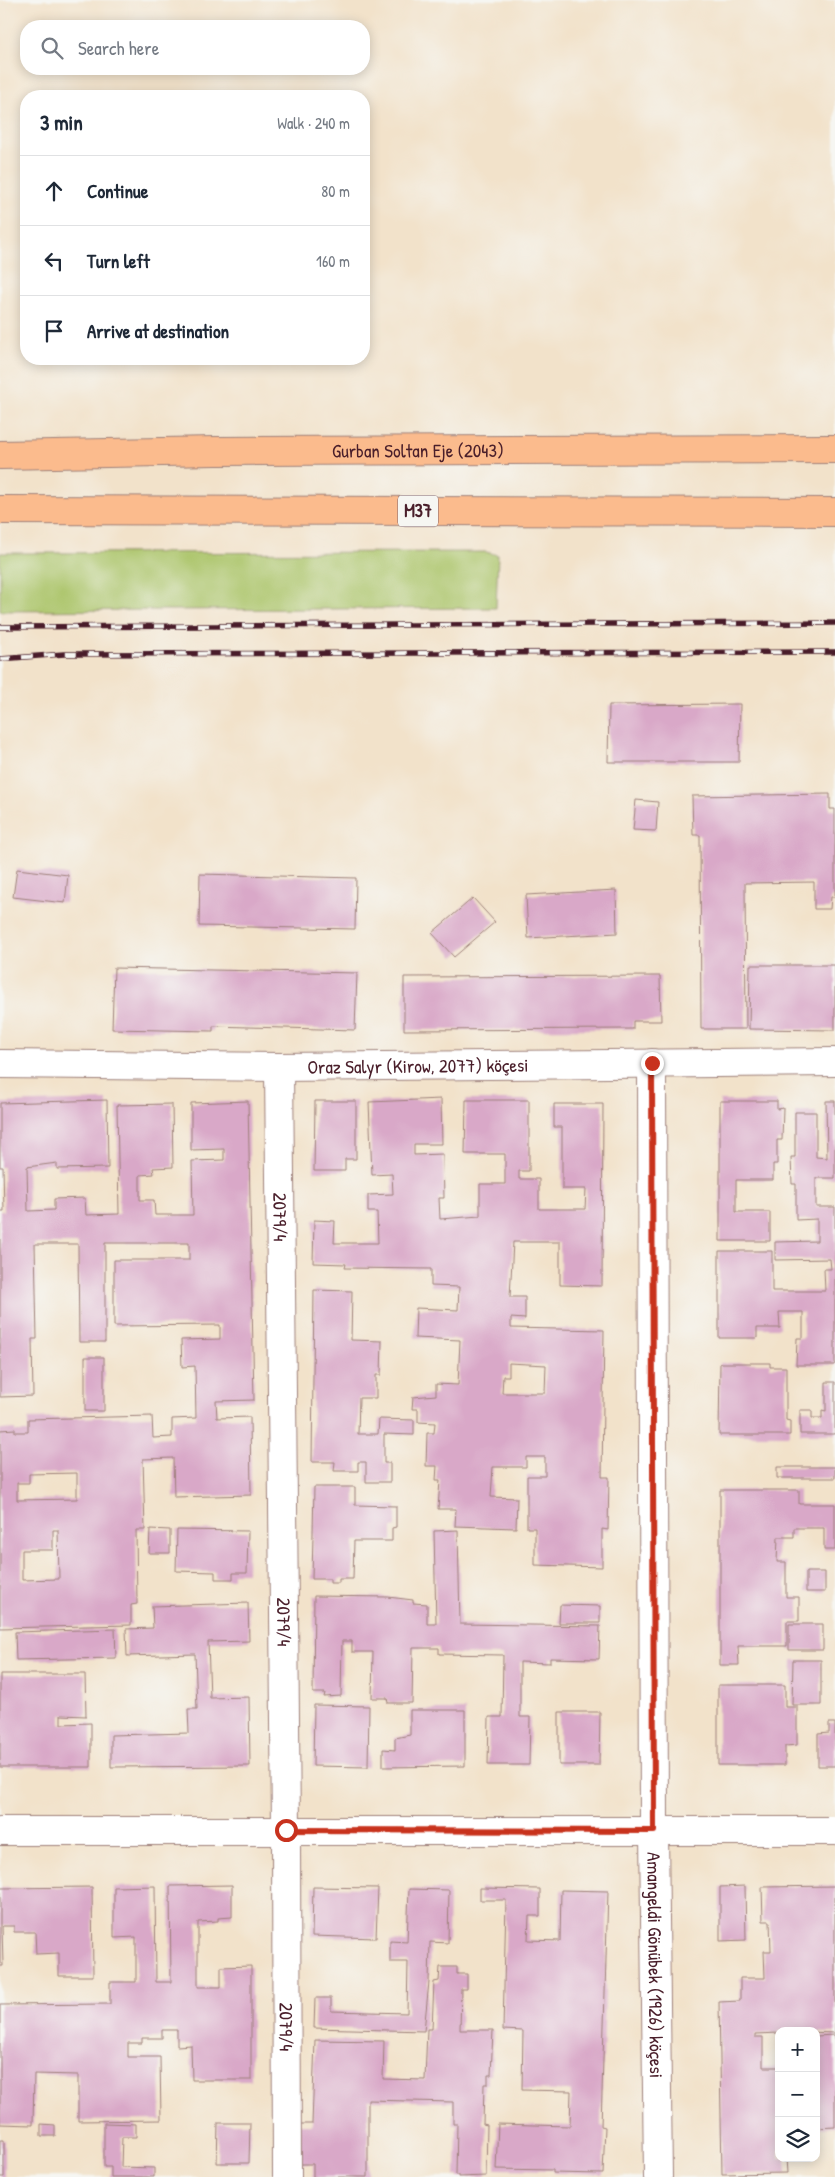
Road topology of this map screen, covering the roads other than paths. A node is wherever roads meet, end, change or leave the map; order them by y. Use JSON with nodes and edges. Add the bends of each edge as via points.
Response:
{"nodes":[{"id":1,"x":835,"y":450,"type":"edge"},
{"id":2,"x":0,"y":455,"type":"edge"},
{"id":3,"x":0,"y":510,"type":"edge"},
{"id":4,"x":835,"y":512,"type":"edge"},
{"id":5,"x":835,"y":1062,"type":"edge"},
{"id":6,"x":652,"y":1063,"type":"junction"},
{"id":7,"x":0,"y":1064,"type":"edge"},
{"id":8,"x":279,"y":1066,"type":"junction"},
{"id":9,"x":286,"y":1830,"type":"junction"},
{"id":10,"x":835,"y":1830,"type":"edge"},
{"id":11,"x":0,"y":1831,"type":"edge"},
{"id":12,"x":654,"y":1831,"type":"junction"},
{"id":13,"x":287,"y":2177,"type":"edge"},
{"id":14,"x":658,"y":2177,"type":"edge"}],
"edges":[{"from":1,"to":2,"type":"highway","name":"Gurban Soltan Eje (2043)","via":[[226,451]]},
{"from":3,"to":4,"type":"highway","number":"M37"},
{"from":5,"to":6,"type":"street","name":"Oraz Salyr (Kirow, 2077) köçesi"},
{"from":6,"to":8,"type":"street","name":"Oraz Salyr (Kirow, 2077) köçesi"},
{"from":6,"to":12,"type":"street","name":"Amangeldi Gönübek (1926) köçesi"},
{"from":7,"to":8,"type":"street","name":"Oraz Salyr (Kirow, 2077) köçesi"},
{"from":8,"to":9,"type":"street","name":"2079/4","number":"2079/4"},
{"from":9,"to":11,"type":"street"},
{"from":9,"to":12,"type":"street"},
{"from":9,"to":13,"type":"street","name":"2079/4","number":"2079/4"},
{"from":10,"to":12,"type":"street"},
{"from":12,"to":14,"type":"street","name":"Amangeldi Gönübek (1926) köçesi"}]}
